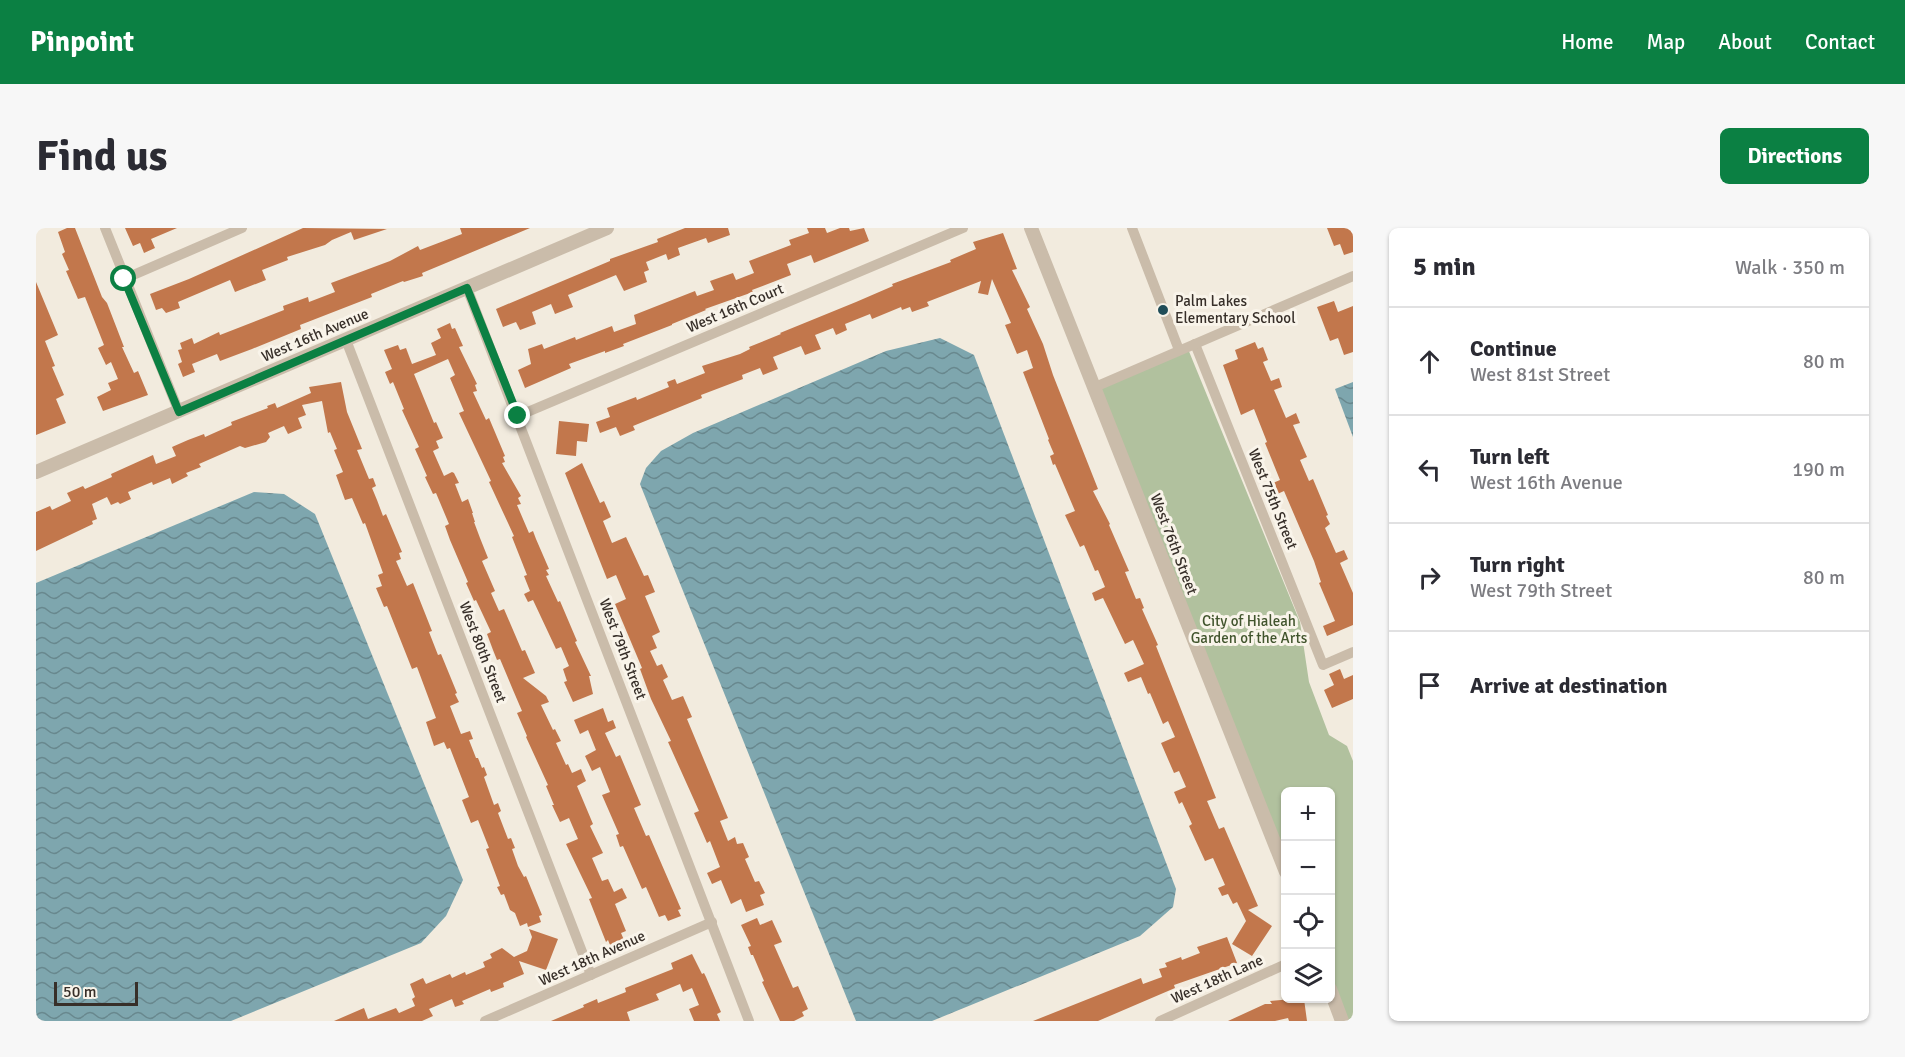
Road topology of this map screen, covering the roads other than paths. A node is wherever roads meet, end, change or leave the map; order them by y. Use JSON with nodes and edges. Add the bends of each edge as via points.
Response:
{"nodes":[{"id":1,"x":105,"y":228,"type":"edge"},
{"id":2,"x":242,"y":228,"type":"edge"},
{"id":3,"x":604,"y":228,"type":"edge"},
{"id":4,"x":963,"y":228,"type":"edge"},
{"id":5,"x":1131,"y":228,"type":"edge"},
{"id":6,"x":1036,"y":230,"type":"edge"},
{"id":7,"x":1353,"y":276,"type":"edge"},
{"id":8,"x":124,"y":279,"type":"junction"},
{"id":9,"x":467,"y":288,"type":"junction"},
{"id":10,"x":346,"y":340,"type":"junction"},
{"id":11,"x":1195,"y":344,"type":"junction"},
{"id":12,"x":1179,"y":350,"type":"junction"},
{"id":13,"x":1095,"y":387,"type":"junction"},
{"id":14,"x":179,"y":412,"type":"junction"},
{"id":15,"x":518,"y":416,"type":"junction"},
{"id":16,"x":36,"y":472,"type":"edge"},
{"id":17,"x":1353,"y":652,"type":"edge"},
{"id":18,"x":1281,"y":859,"type":"edge"},
{"id":19,"x":712,"y":922,"type":"junction"},
{"id":20,"x":1281,"y":966,"type":"edge"},
{"id":21,"x":591,"y":975,"type":"junction"},
{"id":22,"x":1335,"y":1002,"type":"edge"},
{"id":23,"x":485,"y":1021,"type":"edge"},
{"id":24,"x":749,"y":1021,"type":"edge"},
{"id":25,"x":1160,"y":1021,"type":"edge"},
{"id":26,"x":1342,"y":1021,"type":"edge"}],
"edges":[{"from":1,"to":8,"type":"street"},
{"from":2,"to":8,"type":"street"},
{"from":3,"to":9,"type":"street","name":"West 16th Avenue"},
{"from":4,"to":15,"type":"street","name":"West 16th Court"},
{"from":5,"to":12,"type":"street"},
{"from":6,"to":13,"type":"street","name":"West 76th Street"},
{"from":7,"to":11,"type":"street"},
{"from":8,"to":14,"type":"street"},
{"from":9,"to":10,"type":"street","name":"West 16th Avenue"},
{"from":9,"to":15,"type":"street","name":"West 79th Street"},
{"from":10,"to":14,"type":"street","name":"West 16th Avenue"},
{"from":10,"to":21,"type":"street","name":"West 80th Street"},
{"from":11,"to":12,"type":"street"},
{"from":11,"to":17,"type":"street","name":"West 75th Street","via":[[1323,665]]},
{"from":12,"to":13,"type":"street"},
{"from":13,"to":18,"type":"street","name":"West 76th Street"},
{"from":14,"to":16,"type":"street","name":"West 16th Avenue"},
{"from":15,"to":19,"type":"street","name":"West 79th Street"},
{"from":19,"to":21,"type":"street","name":"West 18th Avenue"},
{"from":19,"to":24,"type":"street","name":"West 79th Street"},
{"from":20,"to":25,"type":"street","name":"West 18th Lane"},
{"from":21,"to":23,"type":"street","name":"West 18th Avenue"},
{"from":22,"to":26,"type":"street"}]}
